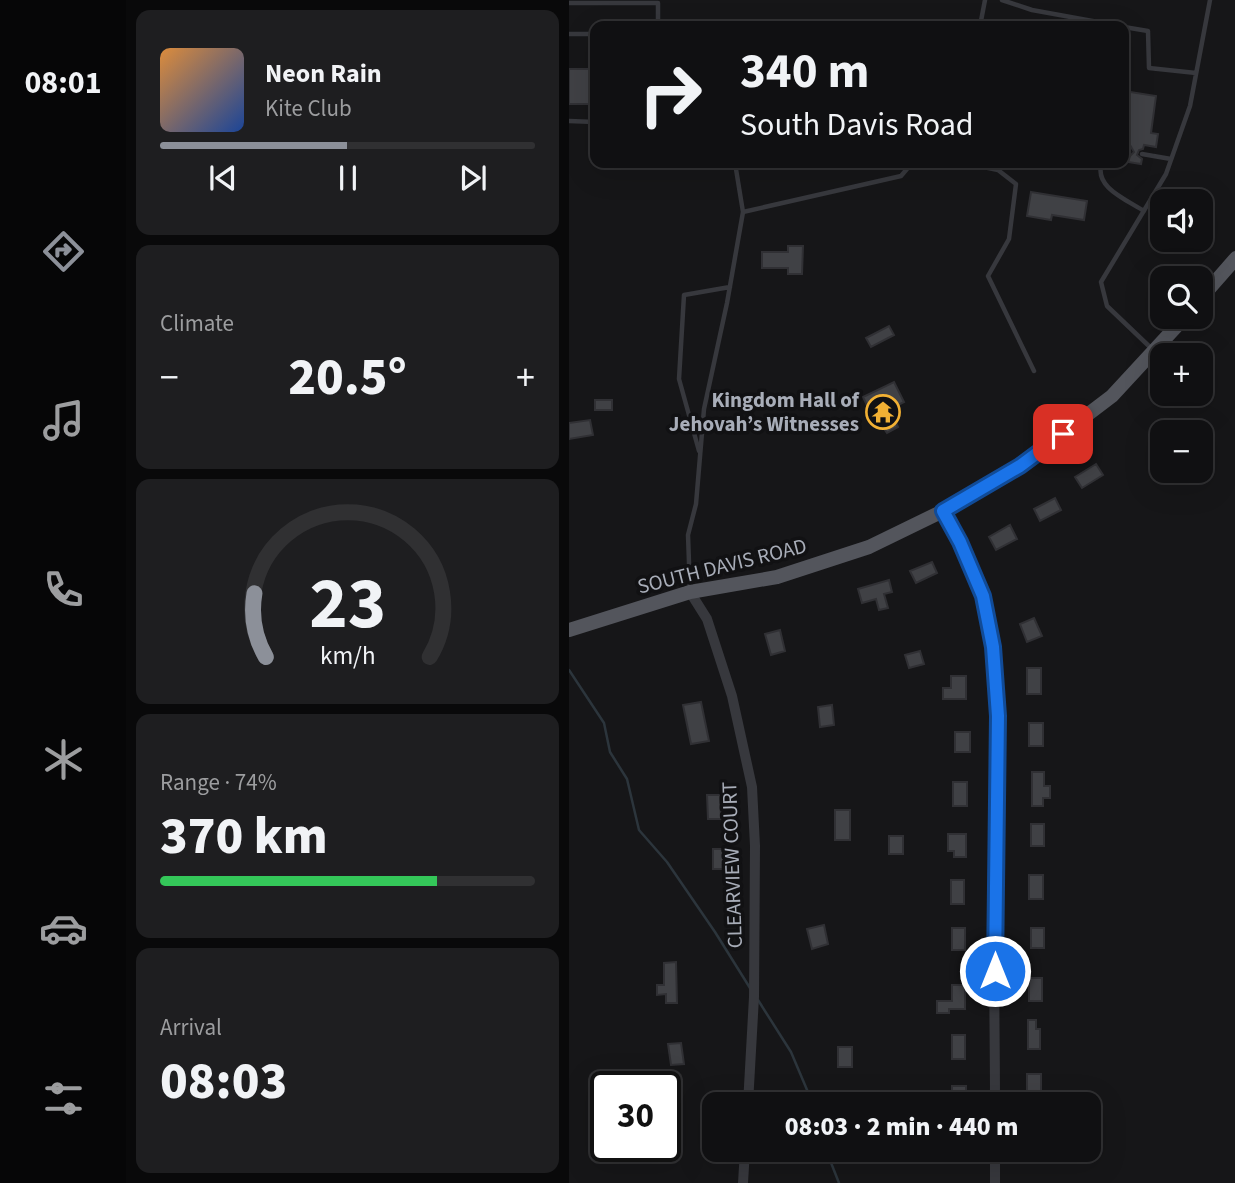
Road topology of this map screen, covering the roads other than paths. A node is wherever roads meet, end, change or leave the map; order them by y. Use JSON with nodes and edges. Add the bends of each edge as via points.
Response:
{"nodes":[{"id":1,"x":985,"y":0,"type":"edge"},
{"id":2,"x":1001,"y":0,"type":"edge"},
{"id":3,"x":1210,"y":0,"type":"edge"},
{"id":4,"x":658,"y":1,"type":"edge"},
{"id":5,"x":569,"y":3,"type":"edge"},
{"id":6,"x":658,"y":21,"type":"edge"},
{"id":7,"x":981,"y":21,"type":"edge"},
{"id":8,"x":1090,"y":21,"type":"edge"},
{"id":9,"x":1129,"y":28,"type":"edge"},
{"id":10,"x":569,"y":34,"type":"edge"},
{"id":11,"x":590,"y":34,"type":"edge"},
{"id":12,"x":1196,"y":73,"type":"junction"},
{"id":13,"x":569,"y":121,"type":"edge"},
{"id":14,"x":590,"y":122,"type":"edge"},
{"id":15,"x":1142,"y":154,"type":"dead end"},
{"id":16,"x":1171,"y":159,"type":"junction"},
{"id":17,"x":736,"y":168,"type":"edge"},
{"id":18,"x":908,"y":168,"type":"edge"},
{"id":19,"x":989,"y":168,"type":"edge"},
{"id":20,"x":1100,"y":168,"type":"edge"},
{"id":21,"x":1144,"y":211,"type":"junction"},
{"id":22,"x":743,"y":212,"type":"junction"},
{"id":23,"x":1234,"y":261,"type":"edge"},
{"id":24,"x":1213,"y":285,"type":"edge"},
{"id":25,"x":730,"y":287,"type":"junction"},
{"id":26,"x":1175,"y":329,"type":"edge"},
{"id":27,"x":1163,"y":343,"type":"edge"},
{"id":28,"x":1150,"y":347,"type":"edge"},
{"id":29,"x":1150,"y":357,"type":"edge"},
{"id":30,"x":1034,"y":371,"type":"dead end"},
{"id":31,"x":700,"y":454,"type":"junction"},
{"id":32,"x":943,"y":511,"type":"junction"},
{"id":33,"x":690,"y":592,"type":"junction"},
{"id":34,"x":569,"y":630,"type":"edge"},
{"id":35,"x":749,"y":1092,"type":"edge"},
{"id":36,"x":995,"y":1092,"type":"edge"},
{"id":37,"x":744,"y":1162,"type":"edge"},
{"id":38,"x":995,"y":1162,"type":"edge"},
{"id":39,"x":743,"y":1183,"type":"edge"},
{"id":40,"x":995,"y":1183,"type":"edge"}],
"edges":[{"from":1,"to":7,"type":"lane"},
{"from":2,"to":8,"type":"lane"},
{"from":3,"to":12,"type":"lane"},
{"from":4,"to":5,"type":"lane"},
{"from":4,"to":6,"type":"lane"},
{"from":9,"to":12,"type":"lane","via":[[1148,31],[1149,68]]},
{"from":10,"to":11,"type":"lane"},
{"from":12,"to":16,"type":"lane"},
{"from":13,"to":14,"type":"lane"},
{"from":15,"to":16,"type":"lane"},
{"from":16,"to":21,"type":"lane"},
{"from":17,"to":22,"type":"lane"},
{"from":18,"to":22,"type":"lane","via":[[901,176]]},
{"from":19,"to":30,"type":"lane","via":[[1016,184],[1009,239],[988,276]]},
{"from":20,"to":21,"type":"lane","via":[[1101,180],[1108,187]]},
{"from":21,"to":28,"type":"lane","via":[[1101,282],[1107,306]]},
{"from":22,"to":25,"type":"lane"},
{"from":23,"to":24,"type":"main road"},
{"from":25,"to":31,"type":"lane","via":[[704,409]]},
{"from":25,"to":31,"type":"lane","via":[[684,295],[679,379]]},
{"from":26,"to":27,"type":"main road","name":"SOUTH DAVIS ROAD"},
{"from":29,"to":32,"type":"main road","name":"SOUTH DAVIS ROAD","via":[[1085,418],[1020,466]]},
{"from":31,"to":33,"type":"lane","via":[[688,535]]},
{"from":32,"to":33,"type":"main road","name":"SOUTH DAVIS ROAD","via":[[869,547],[777,577]]},
{"from":32,"to":36,"type":"street","via":[[983,596],[993,647],[998,716]]},
{"from":33,"to":34,"type":"main road","name":"SOUTH DAVIS ROAD"},
{"from":33,"to":35,"type":"street","name":"CLEARVIEW COURT","via":[[707,619],[728,683],[752,787],[754,997]]},
{"from":37,"to":39,"type":"street"},
{"from":38,"to":40,"type":"street"}]}
